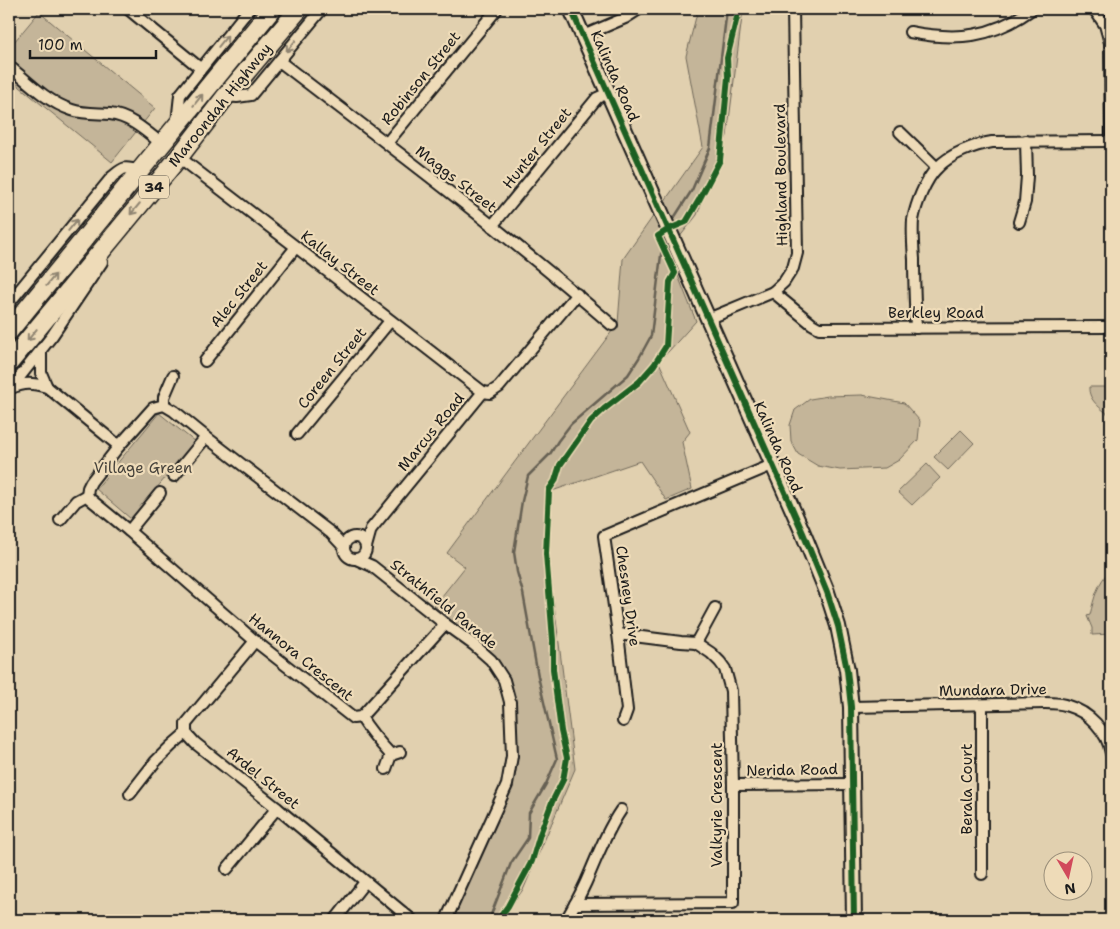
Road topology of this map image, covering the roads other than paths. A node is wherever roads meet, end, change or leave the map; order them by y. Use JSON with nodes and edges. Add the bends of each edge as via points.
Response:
{"nodes":[{"id":1,"x":128,"y":9,"type":"edge"},
{"id":2,"x":249,"y":9,"type":"edge"},
{"id":3,"x":272,"y":9,"type":"edge"},
{"id":4,"x":298,"y":9,"type":"edge"},
{"id":5,"x":322,"y":9,"type":"edge"},
{"id":6,"x":497,"y":9,"type":"edge"},
{"id":7,"x":571,"y":9,"type":"edge"},
{"id":8,"x":639,"y":9,"type":"edge"},
{"id":9,"x":793,"y":9,"type":"edge"},
{"id":10,"x":1032,"y":9,"type":"edge"},
{"id":11,"x":1094,"y":9,"type":"edge"},
{"id":12,"x":910,"y":32,"type":"dead end"},
{"id":13,"x":583,"y":36,"type":"junction"},
{"id":14,"x":279,"y":61,"type":"junction"},
{"id":15,"x":9,"y":66,"type":"edge"},
{"id":16,"x":200,"y":68,"type":"junction"},
{"id":17,"x":608,"y":93,"type":"junction"},
{"id":18,"x":226,"y":96,"type":"junction"},
{"id":19,"x":176,"y":127,"type":"junction"},
{"id":20,"x":900,"y":132,"type":"dead end"},
{"id":21,"x":1111,"y":134,"type":"edge"},
{"id":22,"x":1026,"y":141,"type":"junction"},
{"id":23,"x":1111,"y":141,"type":"edge"},
{"id":24,"x":162,"y":144,"type":"junction"},
{"id":25,"x":386,"y":144,"type":"junction"},
{"id":26,"x":178,"y":158,"type":"junction"},
{"id":27,"x":937,"y":168,"type":"junction"},
{"id":28,"x":140,"y":171,"type":"junction"},
{"id":29,"x":1018,"y":222,"type":"dead end"},
{"id":30,"x":122,"y":226,"type":"junction"},
{"id":31,"x":492,"y":226,"type":"junction"},
{"id":32,"x":296,"y":247,"type":"junction"},
{"id":33,"x":773,"y":292,"type":"junction"},
{"id":34,"x":577,"y":294,"type":"junction"},
{"id":35,"x":9,"y":303,"type":"edge"},
{"id":36,"x":708,"y":319,"type":"junction"},
{"id":37,"x":390,"y":321,"type":"junction"},
{"id":38,"x":612,"y":324,"type":"dead end"},
{"id":39,"x":1111,"y":327,"type":"edge"},
{"id":40,"x":916,"y":328,"type":"junction"},
{"id":41,"x":9,"y":332,"type":"edge"},
{"id":42,"x":41,"y":349,"type":"junction"},
{"id":43,"x":205,"y":360,"type":"dead end"},
{"id":44,"x":9,"y":363,"type":"edge"},
{"id":45,"x":174,"y":376,"type":"dead end"},
{"id":46,"x":47,"y":388,"type":"junction"},
{"id":47,"x":10,"y":389,"type":"edge"},
{"id":48,"x":483,"y":392,"type":"junction"},
{"id":49,"x":164,"y":405,"type":"junction"},
{"id":50,"x":297,"y":434,"type":"dead end"},
{"id":51,"x":206,"y":437,"type":"junction"},
{"id":52,"x":119,"y":446,"type":"junction"},
{"id":53,"x":772,"y":465,"type":"junction"},
{"id":54,"x":174,"y":476,"type":"dead end"},
{"id":55,"x":160,"y":493,"type":"dead end"},
{"id":56,"x":87,"y":495,"type":"junction"},
{"id":57,"x":60,"y":520,"type":"dead end"},
{"id":58,"x":371,"y":529,"type":"junction"},
{"id":59,"x":129,"y":531,"type":"junction"},
{"id":60,"x":330,"y":533,"type":"junction"},
{"id":61,"x":353,"y":537,"type":"junction"},
{"id":62,"x":344,"y":547,"type":"junction"},
{"id":63,"x":366,"y":549,"type":"junction"},
{"id":64,"x":356,"y":559,"type":"junction"},
{"id":65,"x":372,"y":566,"type":"junction"},
{"id":66,"x":715,"y":608,"type":"dead end"},
{"id":67,"x":445,"y":624,"type":"junction"},
{"id":68,"x":618,"y":634,"type":"junction"},
{"id":69,"x":255,"y":641,"type":"junction"},
{"id":70,"x":696,"y":643,"type":"junction"},
{"id":71,"x":982,"y":705,"type":"junction"},
{"id":72,"x":851,"y":707,"type":"junction"},
{"id":73,"x":361,"y":717,"type":"junction"},
{"id":74,"x":624,"y":721,"type":"dead end"},
{"id":75,"x":1107,"y":729,"type":"edge"},
{"id":76,"x":186,"y":733,"type":"junction"},
{"id":77,"x":1111,"y":753,"type":"edge"},
{"id":78,"x":386,"y":769,"type":"dead end"},
{"id":79,"x":852,"y":784,"type":"junction"},
{"id":80,"x":733,"y":785,"type":"junction"},
{"id":81,"x":130,"y":794,"type":"dead end"},
{"id":82,"x":277,"y":808,"type":"junction"},
{"id":83,"x":621,"y":810,"type":"dead end"},
{"id":84,"x":227,"y":869,"type":"dead end"},
{"id":85,"x":982,"y":874,"type":"dead end"},
{"id":86,"x":365,"y":882,"type":"junction"},
{"id":87,"x":575,"y":904,"type":"junction"},
{"id":88,"x":335,"y":920,"type":"edge"},
{"id":89,"x":412,"y":920,"type":"edge"},
{"id":90,"x":446,"y":920,"type":"edge"},
{"id":91,"x":566,"y":920,"type":"edge"},
{"id":92,"x":854,"y":920,"type":"edge"}],
"edges":[{"from":1,"to":16,"type":"street"},
{"from":16,"to":2,"type":"street","one_way":true},
{"from":19,"to":3,"type":"highway","name":"Maroondah Highway","number":"34","one_way":true},
{"from":4,"to":18,"type":"highway","name":"Maroondah Highway","number":"34"},
{"from":5,"to":14,"type":"street","one_way":true},
{"from":6,"to":25,"type":"street","name":"Robinson Street"},
{"from":7,"to":13,"type":"street","name":"Kalinda Road"},
{"from":8,"to":13,"type":"street"},
{"from":9,"to":33,"type":"street","name":"Highland Boulevard","via":[[797,253],[793,268]]},
{"from":10,"to":12,"type":"street","via":[[1008,24],[980,34],[950,37]]},
{"from":11,"to":21,"type":"street","via":[[1105,25],[1110,43]]},
{"from":13,"to":17,"type":"street","name":"Kalinda Road"},
{"from":14,"to":18,"type":"street","via":[[251,95]]},
{"from":14,"to":25,"type":"street","name":"Maggs Street"},
{"from":15,"to":24,"type":"street","via":[[58,105],[126,118]]},
{"from":16,"to":19,"type":"street","via":[[180,95]]},
{"from":17,"to":31,"type":"street","name":"Hunter Street","via":[[597,98]]},
{"from":17,"to":36,"type":"street","name":"Kalinda Road"},
{"from":18,"to":26,"type":"highway","name":"Maroondah Highway","number":"34"},
{"from":19,"to":24,"type":"highway","name":"Maroondah Highway","number":"34"},
{"from":20,"to":27,"type":"street"},
{"from":22,"to":23,"type":"street"},
{"from":22,"to":27,"type":"street","via":[[978,145]]},
{"from":22,"to":29,"type":"street","via":[[1025,202]]},
{"from":24,"to":26,"type":"highway"},
{"from":24,"to":28,"type":"highway","name":"Maroondah Highway","number":"34"},
{"from":25,"to":31,"type":"street","name":"Maggs Street"},
{"from":26,"to":30,"type":"highway","name":"Maroondah Highway","number":"34","one_way":true},
{"from":26,"to":32,"type":"street","name":"Kallay Street"},
{"from":27,"to":40,"type":"street","via":[[922,191],[913,220]]},
{"from":35,"to":28,"type":"street","one_way":true,"via":[[112,177],[128,167]]},
{"from":41,"to":28,"type":"highway","name":"Maroondah Highway","number":"34","one_way":true},
{"from":30,"to":42,"type":"street","via":[[81,294]]},
{"from":30,"to":44,"type":"highway","name":"Maroondah Highway","number":"34","one_way":true},
{"from":31,"to":34,"type":"street","name":"Maggs Street"},
{"from":32,"to":37,"type":"street","name":"Kallay Street"},
{"from":32,"to":43,"type":"street","name":"Alec Street"},
{"from":33,"to":36,"type":"street","name":"Highland Boulevard"},
{"from":33,"to":40,"type":"street","name":"Berkley Road","via":[[819,328]]},
{"from":34,"to":38,"type":"street","name":"Maggs Street"},
{"from":34,"to":48,"type":"street","name":"Marcus Road","via":[[499,387],[490,393]]},
{"from":36,"to":53,"type":"street","name":"Kalinda Road"},
{"from":37,"to":48,"type":"street","name":"Kallay Street"},
{"from":37,"to":50,"type":"street","name":"Coreen Street"},
{"from":39,"to":40,"type":"street","name":"Berkley Road"},
{"from":42,"to":46,"type":"street","via":[[41,373]]},
{"from":42,"to":47,"type":"street"},
{"from":45,"to":49,"type":"street","via":[[164,397]]},
{"from":46,"to":47,"type":"street","via":[[33,383]]},
{"from":46,"to":52,"type":"street"},
{"from":48,"to":58,"type":"street","name":"Marcus Road"},
{"from":49,"to":51,"type":"street"},
{"from":49,"to":52,"type":"street","via":[[153,408]]},
{"from":51,"to":54,"type":"street"},
{"from":51,"to":60,"type":"street"},
{"from":52,"to":56,"type":"street","via":[[88,488]]},
{"from":53,"to":68,"type":"street","name":"Chesney Drive","via":[[604,536]]},
{"from":53,"to":72,"type":"street","name":"Kalinda Road","via":[[827,592],[838,626]]},
{"from":55,"to":59,"type":"street"},
{"from":56,"to":57,"type":"street","via":[[76,501]]},
{"from":56,"to":59,"type":"street","name":"Hannora Crescent"},
{"from":58,"to":61,"type":"street","name":"Marcus Road"},
{"from":58,"to":63,"type":"street","name":"Marcus Road"},
{"from":59,"to":69,"type":"street","name":"Hannora Crescent"},
{"from":60,"to":61,"type":"street"},
{"from":60,"to":62,"type":"street"},
{"from":61,"to":62,"type":"street","via":[[346,541]]},
{"from":61,"to":63,"type":"street","via":[[364,541]]},
{"from":62,"to":64,"type":"street","via":[[349,557]]},
{"from":63,"to":64,"type":"street"},
{"from":63,"to":65,"type":"street","name":"Strathfield Parade"},
{"from":64,"to":65,"type":"street","name":"Strathfield Parade"},
{"from":65,"to":67,"type":"street","name":"Strathfield Parade"},
{"from":66,"to":70,"type":"street"},
{"from":67,"to":73,"type":"street","name":"Hannora Crescent"},
{"from":67,"to":90,"type":"street","name":"Strathfield Parade","via":[[491,660],[504,680],[510,702],[512,756],[507,785]]},
{"from":68,"to":70,"type":"street"},
{"from":68,"to":74,"type":"street","name":"Chesney Drive","via":[[626,710]]},
{"from":69,"to":73,"type":"street","name":"Hannora Crescent","via":[[353,718]]},
{"from":69,"to":76,"type":"street","via":[[186,724]]},
{"from":70,"to":80,"type":"street","name":"Valkyrie Crescent","via":[[720,662],[729,679]]},
{"from":71,"to":72,"type":"street","name":"Mundara Drive"},
{"from":71,"to":75,"type":"street","name":"Mundara Drive","via":[[1045,703],[1069,706]]},
{"from":71,"to":85,"type":"street","name":"Berala Court"},
{"from":72,"to":79,"type":"street","name":"Kalinda Road"},
{"from":73,"to":78,"type":"street","via":[[375,738],[396,754]]},
{"from":75,"to":77,"type":"street","name":"Mundara Drive"},
{"from":76,"to":81,"type":"street","via":[[155,762]]},
{"from":76,"to":82,"type":"street","name":"Ardel Street"},
{"from":79,"to":80,"type":"street","name":"Nerida Road"},
{"from":79,"to":92,"type":"street","name":"Kalinda Road"},
{"from":80,"to":87,"type":"street","name":"Valkyrie Crescent","via":[[733,903]]},
{"from":82,"to":84,"type":"street"},
{"from":82,"to":86,"type":"street","name":"Ardel Street"},
{"from":83,"to":87,"type":"street"},
{"from":86,"to":88,"type":"street"},
{"from":86,"to":89,"type":"street","name":"Ardel Street"},
{"from":87,"to":91,"type":"street"}]}
